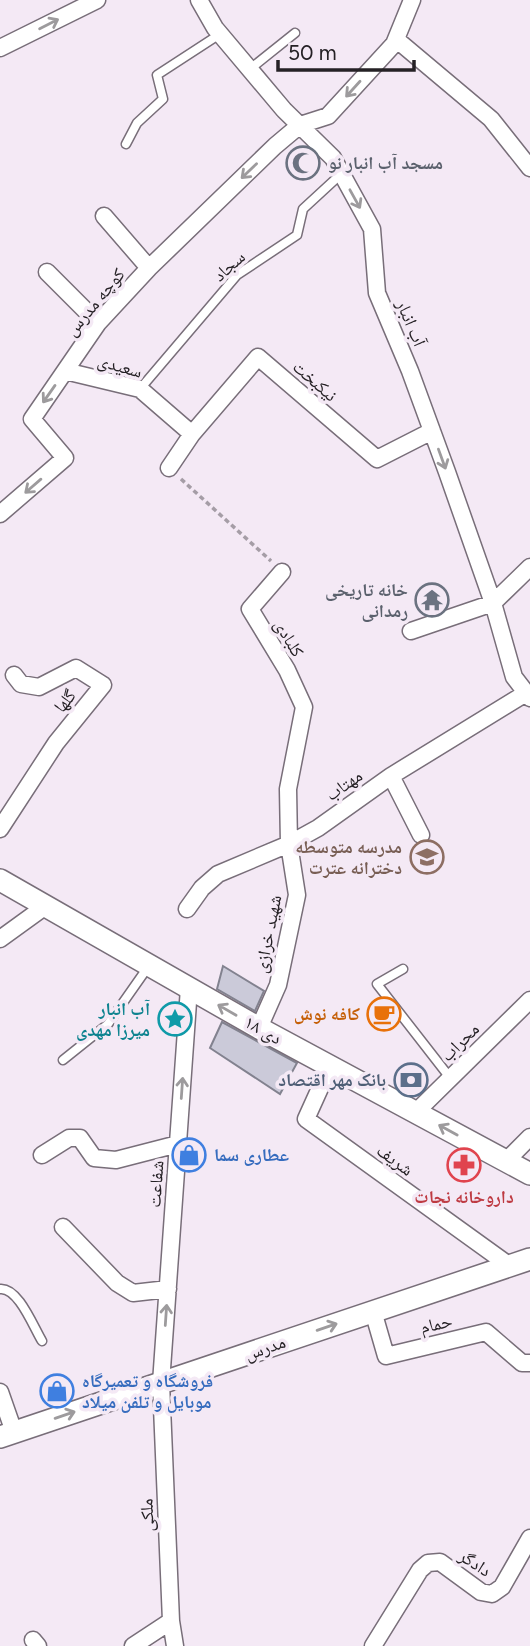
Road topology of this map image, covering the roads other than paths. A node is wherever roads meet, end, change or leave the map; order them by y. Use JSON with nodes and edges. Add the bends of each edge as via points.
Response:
{"nodes":[{"id":1,"x":97,"y":0,"type":"edge"},
{"id":2,"x":200,"y":0,"type":"edge"},
{"id":3,"x":412,"y":0,"type":"edge"},
{"id":4,"x":295,"y":33,"type":"dead end"},
{"id":5,"x":220,"y":34,"type":"junction"},
{"id":6,"x":397,"y":40,"type":"junction"},
{"id":7,"x":0,"y":48,"type":"edge"},
{"id":8,"x":250,"y":69,"type":"junction"},
{"id":9,"x":300,"y":125,"type":"junction"},
{"id":10,"x":126,"y":144,"type":"dead end"},
{"id":11,"x":530,"y":168,"type":"edge"},
{"id":12,"x":341,"y":174,"type":"junction"},
{"id":13,"x":104,"y":216,"type":"dead end"},
{"id":14,"x":149,"y":268,"type":"junction"},
{"id":15,"x":47,"y":272,"type":"dead end"},
{"id":16,"x":98,"y":323,"type":"junction"},
{"id":17,"x":65,"y":371,"type":"junction"},
{"id":18,"x":140,"y":389,"type":"junction"},
{"id":19,"x":432,"y":430,"type":"junction"},
{"id":20,"x":192,"y":434,"type":"junction"},
{"id":21,"x":169,"y":468,"type":"road end"},
{"id":22,"x":0,"y":514,"type":"edge"},
{"id":23,"x":530,"y":567,"type":"edge"},
{"id":24,"x":282,"y":572,"type":"road end"},
{"id":25,"x":493,"y":603,"type":"junction"},
{"id":26,"x":411,"y":631,"type":"dead end"},
{"id":27,"x":14,"y":675,"type":"dead end"},
{"id":28,"x":528,"y":696,"type":"edge"},
{"id":29,"x":391,"y":776,"type":"junction"},
{"id":30,"x":0,"y":829,"type":"edge"},
{"id":31,"x":421,"y":835,"type":"dead end"},
{"id":32,"x":289,"y":844,"type":"junction"},
{"id":33,"x":0,"y":880,"type":"edge"},
{"id":34,"x":47,"y":905,"type":"junction"},
{"id":35,"x":187,"y":909,"type":"dead end"},
{"id":36,"x":0,"y":939,"type":"edge"},
{"id":37,"x":150,"y":965,"type":"junction"},
{"id":38,"x":403,"y":969,"type":"dead end"},
{"id":39,"x":188,"y":988,"type":"junction"},
{"id":40,"x":530,"y":1000,"type":"edge"},
{"id":41,"x":259,"y":1028,"type":"junction"},
{"id":42,"x":63,"y":1060,"type":"dead end"},
{"id":43,"x":330,"y":1066,"type":"junction"},
{"id":44,"x":451,"y":1079,"type":"junction"},
{"id":45,"x":416,"y":1112,"type":"junction"},
{"id":46,"x":530,"y":1137,"type":"edge"},
{"id":47,"x":178,"y":1144,"type":"junction"},
{"id":48,"x":42,"y":1155,"type":"dead end"},
{"id":49,"x":506,"y":1161,"type":"junction"},
{"id":50,"x":530,"y":1174,"type":"edge"},
{"id":51,"x":63,"y":1227,"type":"dead end"},
{"id":52,"x":530,"y":1259,"type":"edge"},
{"id":53,"x":510,"y":1266,"type":"junction"},
{"id":54,"x":0,"y":1289,"type":"edge"},
{"id":55,"x":168,"y":1289,"type":"junction"},
{"id":56,"x":373,"y":1311,"type":"junction"},
{"id":57,"x":42,"y":1340,"type":"dead end"},
{"id":58,"x":530,"y":1363,"type":"edge"},
{"id":59,"x":161,"y":1383,"type":"junction"},
{"id":60,"x":0,"y":1391,"type":"edge"},
{"id":61,"x":7,"y":1435,"type":"edge"},
{"id":62,"x":530,"y":1538,"type":"edge"},
{"id":63,"x":171,"y":1621,"type":"junction"},
{"id":64,"x":133,"y":1646,"type":"edge"},
{"id":65,"x":174,"y":1646,"type":"edge"},
{"id":66,"x":373,"y":1646,"type":"edge"}],
"edges":[{"from":7,"to":1,"type":"street","one_way":true},
{"from":2,"to":5,"type":"street","name":"آب انبار"},
{"from":3,"to":6,"type":"street"},
{"from":4,"to":8,"type":"lane"},
{"from":5,"to":8,"type":"street","name":"آب انبار"},
{"from":5,"to":10,"type":"lane","via":[[157,75],[163,99],[137,123]]},
{"from":6,"to":9,"type":"street","name":"کوچه مدرس","one_way":true,"via":[[328,116]]},
{"from":6,"to":11,"type":"street","via":[[491,119]]},
{"from":8,"to":9,"type":"street","name":"آب انبار"},
{"from":9,"to":12,"type":"street","name":"آب انبار","via":[[333,158]]},
{"from":9,"to":14,"type":"street","name":"کوچه مدرس","one_way":true},
{"from":12,"to":18,"type":"lane","name":"سجاد","via":[[303,209],[296,235],[237,275]]},
{"from":12,"to":19,"type":"street","name":"آب انبار","one_way":true,"via":[[372,229],[377,293]]},
{"from":13,"to":14,"type":"street"},
{"from":14,"to":16,"type":"street","name":"کوچه مدرس"},
{"from":15,"to":16,"type":"street"},
{"from":16,"to":17,"type":"street","name":"کوچه مدرس"},
{"from":17,"to":18,"type":"street","name":"سعیدی"},
{"from":17,"to":22,"type":"street","name":"کوچه مدرس","one_way":true,"via":[[32,419],[65,458]]},
{"from":18,"to":20,"type":"street","name":"سعیدی"},
{"from":19,"to":20,"type":"street","name":"نیکبخت","via":[[377,459],[258,357]]},
{"from":19,"to":25,"type":"street","name":"آب انبار","one_way":true},
{"from":20,"to":21,"type":"street"},
{"from":23,"to":25,"type":"street"},
{"from":24,"to":32,"type":"street","name":"کلبادی","via":[[250,609],[304,706],[288,789]]},
{"from":25,"to":26,"type":"street"},
{"from":25,"to":28,"type":"street","name":"آب انبار","via":[[514,677]]},
{"from":27,"to":30,"type":"street","name":"گلها","via":[[21,684],[39,687],[76,668],[103,685],[56,743]]},
{"from":28,"to":29,"type":"street","name":"مهتاب"},
{"from":29,"to":31,"type":"street"},
{"from":29,"to":32,"type":"street","name":"مهتاب"},
{"from":32,"to":35,"type":"street","name":"مهتاب","via":[[218,874]]},
{"from":32,"to":41,"type":"street","name":"شهید خرازی","via":[[297,895],[278,985]]},
{"from":33,"to":34,"type":"main road","name":"۱۸ دی"},
{"from":34,"to":36,"type":"street"},
{"from":34,"to":37,"type":"main road","name":"۱۸ دی"},
{"from":37,"to":39,"type":"main road","name":"۱۸ دی"},
{"from":37,"to":42,"type":"lane","via":[[108,1024]]},
{"from":38,"to":44,"type":"lane","via":[[377,984]]},
{"from":41,"to":39,"type":"main road","name":"۱۸ دی","one_way":true},
{"from":47,"to":39,"type":"street","name":"شفاعت","one_way":true},
{"from":40,"to":44,"type":"street","name":"محراب"},
{"from":41,"to":43,"type":"main road","name":"۱۸ دی"},
{"from":43,"to":45,"type":"main road","name":"۱۸ دی"},
{"from":43,"to":53,"type":"street","name":"شریف","via":[[306,1119]]},
{"from":44,"to":45,"type":"street","name":"محراب"},
{"from":49,"to":45,"type":"main road","name":"۱۸ دی","one_way":true},
{"from":46,"to":49,"type":"street"},
{"from":47,"to":48,"type":"street","via":[[116,1160],[94,1158],[80,1138],[69,1138]]},
{"from":47,"to":55,"type":"street","name":"شفاعت"},
{"from":49,"to":50,"type":"main road","name":"۱۸ دی"},
{"from":51,"to":55,"type":"street","via":[[117,1283],[133,1293]]},
{"from":52,"to":53,"type":"main road","name":"مدرس"},
{"from":53,"to":56,"type":"main road","name":"مدرس"},
{"from":54,"to":57,"type":"lane","via":[[13,1292]]},
{"from":59,"to":55,"type":"street","name":"شفاعت","one_way":true},
{"from":56,"to":58,"type":"street","name":"حمام","via":[[386,1356],[486,1332],[522,1363]]},
{"from":59,"to":56,"type":"main road","name":"مدرس","one_way":true},
{"from":61,"to":59,"type":"main road","name":"مدرس","one_way":true},
{"from":59,"to":63,"type":"street","name":"ملکی"},
{"from":60,"to":61,"type":"street"},
{"from":62,"to":66,"type":"street","name":"دادگر","via":[[502,1587],[492,1594],[481,1592],[440,1562],[428,1563]]},
{"from":63,"to":64,"type":"street"},
{"from":63,"to":65,"type":"street","name":"ملکی"}]}
